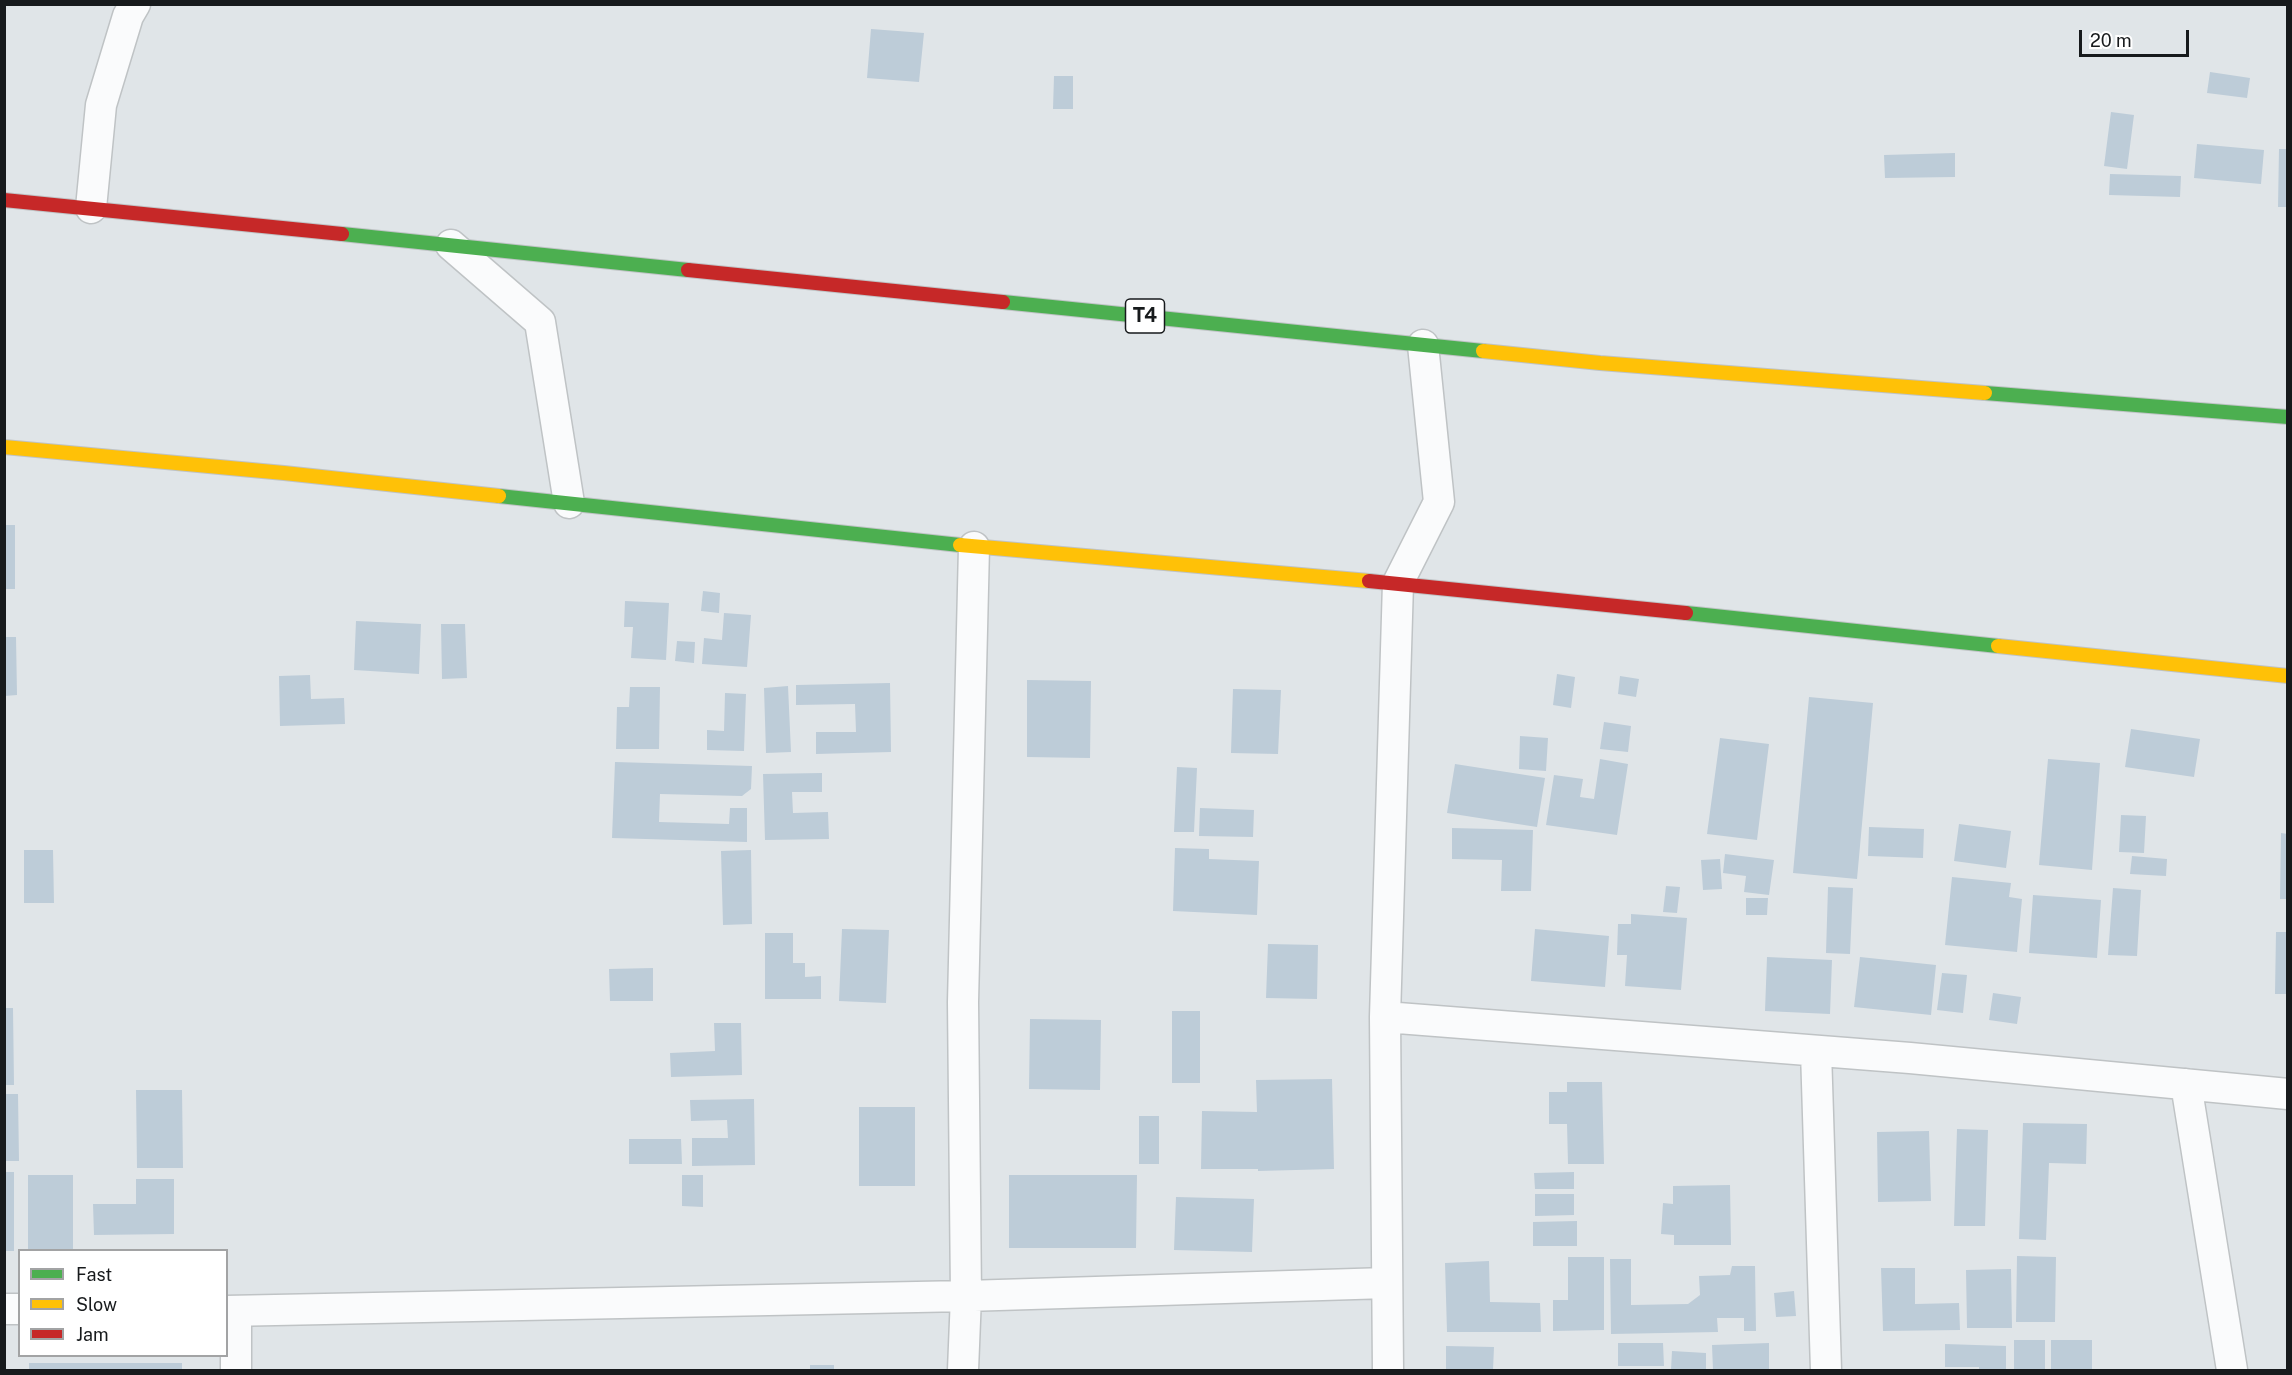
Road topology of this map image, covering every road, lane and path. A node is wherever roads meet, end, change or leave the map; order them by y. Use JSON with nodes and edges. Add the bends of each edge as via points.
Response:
{"nodes":[{"id":1,"x":135,"y":4,"type":"edge"},
{"id":2,"x":4,"y":200,"type":"edge"},
{"id":3,"x":92,"y":208,"type":"junction"},
{"id":4,"x":451,"y":245,"type":"junction"},
{"id":5,"x":1423,"y":345,"type":"junction"},
{"id":6,"x":2288,"y":417,"type":"edge"},
{"id":7,"x":4,"y":447,"type":"edge"},
{"id":8,"x":569,"y":503,"type":"junction"},
{"id":9,"x":974,"y":547,"type":"junction"},
{"id":10,"x":1398,"y":583,"type":"junction"},
{"id":11,"x":2288,"y":676,"type":"edge"},
{"id":12,"x":1385,"y":1017,"type":"junction"},
{"id":13,"x":1816,"y":1051,"type":"junction"},
{"id":14,"x":2186,"y":1084,"type":"junction"},
{"id":15,"x":2288,"y":1094,"type":"edge"},
{"id":16,"x":1387,"y":1282,"type":"junction"},
{"id":17,"x":966,"y":1296,"type":"junction"},
{"id":18,"x":231,"y":1311,"type":"edge"},
{"id":19,"x":236,"y":1371,"type":"edge"},
{"id":20,"x":963,"y":1371,"type":"edge"},
{"id":21,"x":1388,"y":1371,"type":"edge"},
{"id":22,"x":1826,"y":1371,"type":"edge"},
{"id":23,"x":2232,"y":1371,"type":"edge"}],
"edges":[{"from":1,"to":3,"type":"street","via":[[128,15],[101,105]]},
{"from":2,"to":3,"type":"main road","number":"T4"},
{"from":3,"to":4,"type":"main road","number":"T4"},
{"from":4,"to":5,"type":"main road","number":"T4"},
{"from":4,"to":8,"type":"street","via":[[540,322]]},
{"from":5,"to":6,"type":"main road","number":"T4","via":[[1600,363]]},
{"from":5,"to":10,"type":"street","via":[[1439,502]]},
{"from":7,"to":8,"type":"main road"},
{"from":8,"to":9,"type":"main road"},
{"from":9,"to":10,"type":"main road"},
{"from":9,"to":17,"type":"street","via":[[963,1002]]},
{"from":10,"to":11,"type":"main road"},
{"from":10,"to":12,"type":"street"},
{"from":12,"to":13,"type":"street"},
{"from":12,"to":16,"type":"street"},
{"from":13,"to":14,"type":"street"},
{"from":13,"to":22,"type":"street"},
{"from":14,"to":15,"type":"street"},
{"from":14,"to":23,"type":"street"},
{"from":16,"to":17,"type":"street"},
{"from":16,"to":21,"type":"street"},
{"from":17,"to":18,"type":"street"},
{"from":17,"to":20,"type":"street"},
{"from":18,"to":19,"type":"street"}]}
